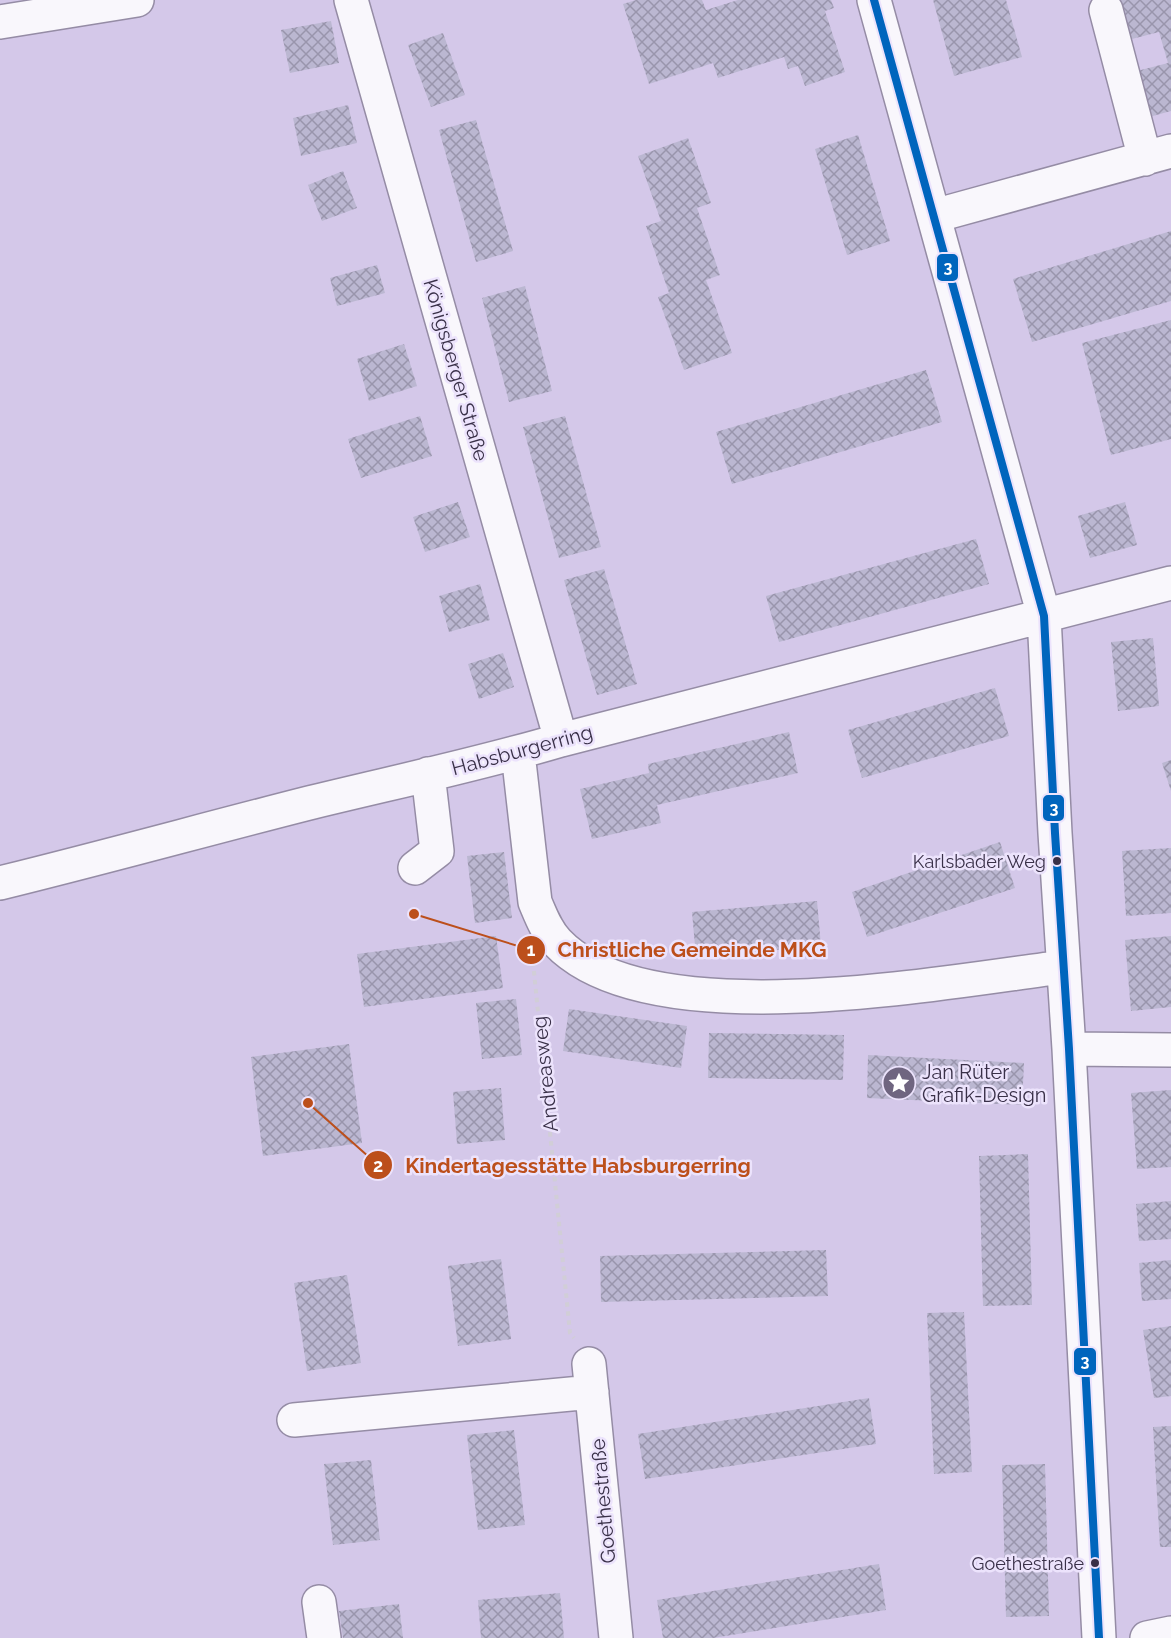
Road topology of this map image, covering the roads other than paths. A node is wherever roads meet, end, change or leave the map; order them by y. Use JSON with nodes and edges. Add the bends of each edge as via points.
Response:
{"nodes":[{"id":1,"x":137,"y":0,"type":"edge"},
{"id":2,"x":351,"y":0,"type":"edge"},
{"id":3,"x":873,"y":0,"type":"edge"},
{"id":4,"x":54,"y":6,"type":"edge"},
{"id":5,"x":1106,"y":10,"type":"dead end"},
{"id":6,"x":0,"y":22,"type":"edge"},
{"id":7,"x":1158,"y":155,"type":"edge"},
{"id":8,"x":934,"y":216,"type":"junction"},
{"id":9,"x":1171,"y":583,"type":"edge"},
{"id":10,"x":1044,"y":616,"type":"junction"},
{"id":11,"x":561,"y":740,"type":"junction"},
{"id":12,"x":518,"y":753,"type":"junction"},
{"id":13,"x":428,"y":774,"type":"junction"},
{"id":14,"x":415,"y":868,"type":"dead end"},
{"id":15,"x":0,"y":883,"type":"edge"},
{"id":16,"x":1063,"y":967,"type":"junction"},
{"id":17,"x":1069,"y":1049,"type":"junction"},
{"id":18,"x":1171,"y":1050,"type":"edge"},
{"id":19,"x":294,"y":1420,"type":"dead end"},
{"id":20,"x":319,"y":1602,"type":"dead end"},
{"id":21,"x":1171,"y":1633,"type":"edge"},
{"id":22,"x":324,"y":1638,"type":"edge"},
{"id":23,"x":616,"y":1638,"type":"edge"},
{"id":24,"x":1099,"y":1638,"type":"edge"},
{"id":25,"x":1147,"y":1638,"type":"edge"}],
"edges":[{"from":1,"to":4,"type":"street"},
{"from":2,"to":11,"type":"street","name":"Königsberger Straße"},
{"from":3,"to":8,"type":"street"},
{"from":4,"to":6,"type":"street"},
{"from":5,"to":7,"type":"street"},
{"from":7,"to":8,"type":"street"},
{"from":8,"to":10,"type":"street"},
{"from":9,"to":10,"type":"street","name":"Habsburgerring"},
{"from":10,"to":11,"type":"street","name":"Habsburgerring"},
{"from":10,"to":16,"type":"street"},
{"from":11,"to":12,"type":"street","name":"Habsburgerring"},
{"from":12,"to":13,"type":"street","name":"Habsburgerring"},
{"from":12,"to":16,"type":"street","via":[[535,902],[544,924],[557,942],[579,960],[609,975],[638,985],[684,992],[750,997],[832,996]]},
{"from":13,"to":14,"type":"street","via":[[437,851]]},
{"from":13,"to":15,"type":"street","name":"Habsburgerring"},
{"from":16,"to":17,"type":"street"},
{"from":17,"to":18,"type":"street"},
{"from":17,"to":24,"type":"street"},
{"from":19,"to":23,"type":"street","name":"Goethestraße","via":[[591,1378]]},
{"from":20,"to":22,"type":"street"},
{"from":21,"to":25,"type":"street"}]}
